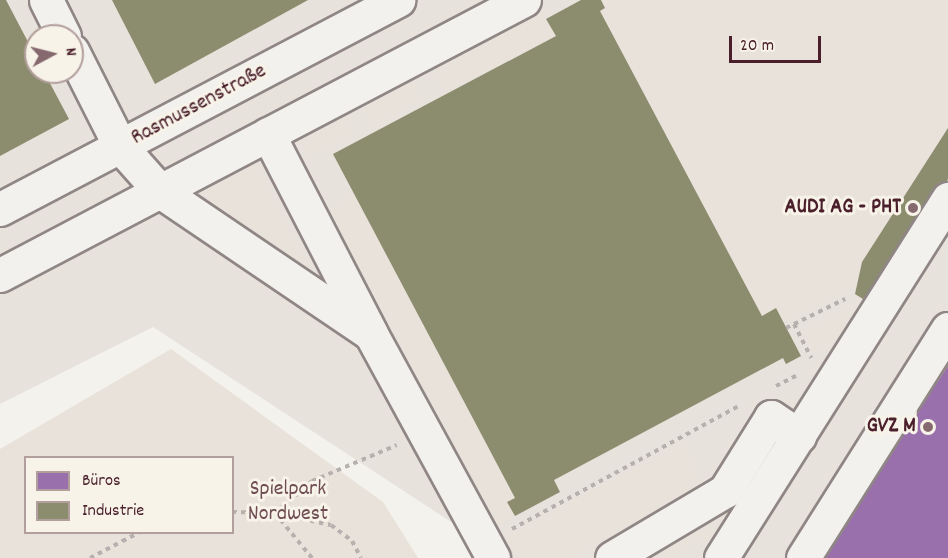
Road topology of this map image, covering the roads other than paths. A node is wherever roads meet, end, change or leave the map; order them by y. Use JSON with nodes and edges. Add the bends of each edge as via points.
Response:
{"nodes":[{"id":1,"x":46,"y":0,"type":"edge"},
{"id":2,"x":398,"y":0,"type":"edge"},
{"id":3,"x":524,"y":0,"type":"edge"},
{"id":4,"x":58,"y":24,"type":"edge"},
{"id":5,"x":84,"y":75,"type":"edge"},
{"id":6,"x":268,"y":134,"type":"junction"},
{"id":7,"x":120,"y":146,"type":"junction"},
{"id":8,"x":160,"y":191,"type":"junction"},
{"id":9,"x":948,"y":199,"type":"edge"},
{"id":10,"x":0,"y":209,"type":"edge"},
{"id":11,"x":0,"y":275,"type":"edge"},
{"id":12,"x":948,"y":329,"type":"edge"},
{"id":13,"x":371,"y":334,"type":"junction"},
{"id":14,"x":799,"y":436,"type":"junction"},
{"id":15,"x":738,"y":500,"type":"junction"},
{"id":16,"x":489,"y":550,"type":"edge"},
{"id":17,"x":612,"y":558,"type":"edge"},
{"id":18,"x":721,"y":558,"type":"edge"},
{"id":19,"x":803,"y":558,"type":"edge"}],
"edges":[{"from":1,"to":4,"type":"street"},
{"from":2,"to":7,"type":"street","name":"Rasmussenstraße"},
{"from":3,"to":6,"type":"street"},
{"from":5,"to":7,"type":"street"},
{"from":6,"to":8,"type":"street"},
{"from":6,"to":13,"type":"street"},
{"from":7,"to":8,"type":"street"},
{"from":7,"to":10,"type":"street","name":"Rasmussenstraße"},
{"from":8,"to":11,"type":"street"},
{"from":8,"to":13,"type":"street"},
{"from":9,"to":14,"type":"street","via":[[829,367]]},
{"from":12,"to":19,"type":"street"},
{"from":13,"to":16,"type":"street"},
{"from":14,"to":15,"type":"street"},
{"from":14,"to":15,"type":"street","via":[[765,401]]},
{"from":15,"to":17,"type":"street"},
{"from":15,"to":18,"type":"street"}]}
